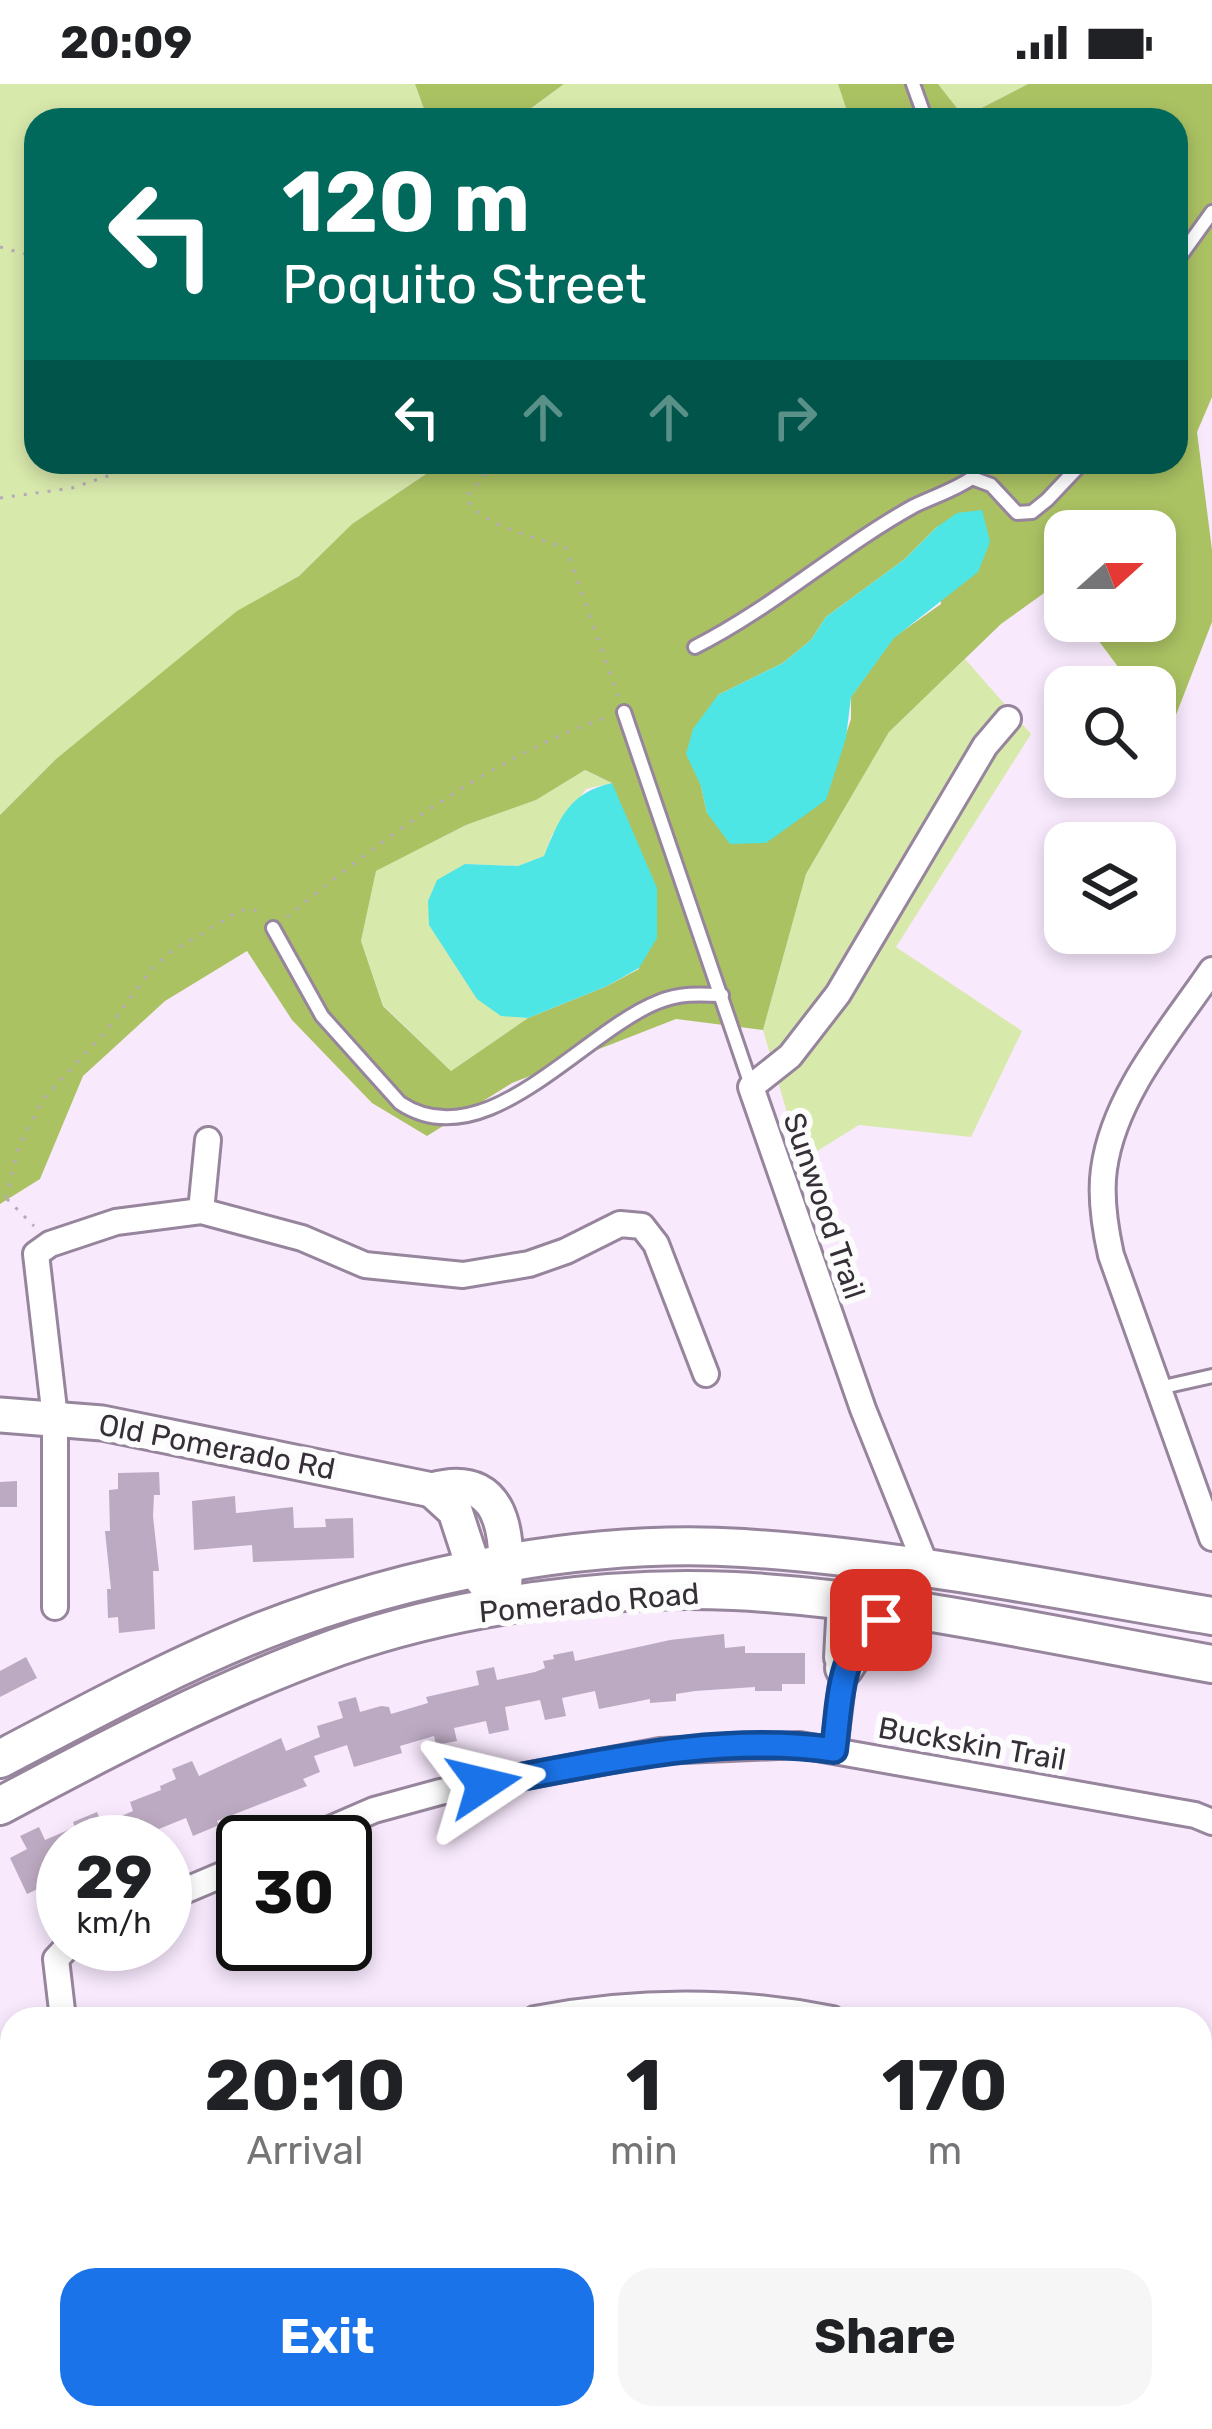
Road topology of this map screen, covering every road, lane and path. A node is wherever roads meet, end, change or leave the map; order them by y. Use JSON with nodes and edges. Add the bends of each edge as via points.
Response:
{"nodes":[{"id":1,"x":1212,"y":212,"type":"edge"},
{"id":2,"x":1188,"y":245,"type":"edge"},
{"id":3,"x":113,"y":474,"type":"edge"},
{"id":4,"x":489,"y":474,"type":"edge"},
{"id":5,"x":1072,"y":474,"type":"edge"},
{"id":6,"x":0,"y":498,"type":"edge"},
{"id":7,"x":695,"y":647,"type":"dead end"},
{"id":8,"x":623,"y":712,"type":"junction"},
{"id":9,"x":1008,"y":719,"type":"dead end"},
{"id":10,"x":273,"y":928,"type":"junction"},
{"id":11,"x":1212,"y":970,"type":"edge"},
{"id":12,"x":722,"y":995,"type":"junction"},
{"id":13,"x":751,"y":1087,"type":"junction"},
{"id":14,"x":208,"y":1140,"type":"dead end"},
{"id":15,"x":3,"y":1199,"type":"edge"},
{"id":16,"x":201,"y":1211,"type":"junction"},
{"id":17,"x":50,"y":1244,"type":"junction"},
{"id":18,"x":706,"y":1373,"type":"dead end"},
{"id":19,"x":1212,"y":1376,"type":"edge"},
{"id":20,"x":1158,"y":1388,"type":"junction"},
{"id":21,"x":0,"y":1415,"type":"edge"},
{"id":22,"x":55,"y":1418,"type":"junction"},
{"id":23,"x":1212,"y":1538,"type":"edge"},
{"id":24,"x":491,"y":1566,"type":"junction"},
{"id":25,"x":926,"y":1566,"type":"junction"},
{"id":26,"x":840,"y":1603,"type":"junction"},
{"id":27,"x":502,"y":1606,"type":"junction"},
{"id":28,"x":55,"y":1607,"type":"dead end"},
{"id":29,"x":908,"y":1611,"type":"junction"},
{"id":30,"x":1212,"y":1616,"type":"edge"},
{"id":31,"x":1212,"y":1664,"type":"edge"},
{"id":32,"x":844,"y":1668,"type":"junction"},
{"id":33,"x":834,"y":1750,"type":"junction"},
{"id":34,"x":0,"y":1759,"type":"edge"},
{"id":35,"x":0,"y":1806,"type":"edge"},
{"id":36,"x":362,"y":1815,"type":"edge"},
{"id":37,"x":1212,"y":1822,"type":"edge"},
{"id":38,"x":57,"y":1971,"type":"edge"},
{"id":39,"x":62,"y":2007,"type":"edge"},
{"id":40,"x":603,"y":2007,"type":"edge"},
{"id":41,"x":749,"y":2007,"type":"edge"}],
"edges":[{"from":1,"to":2,"type":"lane"},
{"from":3,"to":6,"type":"path"},
{"from":4,"to":8,"type":"path","via":[[466,497],[471,509],[566,548]]},
{"from":5,"to":7,"type":"lane","via":[[1031,512],[1017,514],[991,485],[972,478],[916,505]]},
{"from":8,"to":10,"type":"path","via":[[449,797]]},
{"from":8,"to":12,"type":"lane"},
{"from":9,"to":13,"type":"street","name":"Sunwood Trail","via":[[838,994],[790,1056]]},
{"from":10,"to":12,"type":"lane","via":[[322,1016],[400,1103],[449,1120],[503,1104],[657,1002]]},
{"from":10,"to":15,"type":"path","via":[[254,910],[241,910],[152,970],[44,1098]]},
{"from":11,"to":20,"type":"street","via":[[1143,1071],[1103,1171],[1111,1255]]},
{"from":12,"to":13,"type":"lane"},
{"from":13,"to":25,"type":"street","name":"Sunwood Trail"},
{"from":14,"to":16,"type":"street"},
{"from":15,"to":17,"type":"path"},
{"from":16,"to":17,"type":"street","via":[[116,1222]]},
{"from":16,"to":18,"type":"street","via":[[365,1265],[438,1275],[519,1268],[620,1224],[641,1226],[656,1244]]},
{"from":17,"to":22,"type":"street","via":[[36,1254],[35,1277]]},
{"from":19,"to":20,"type":"lane"},
{"from":20,"to":23,"type":"street"},
{"from":21,"to":22,"type":"street","name":"Old Pomerado Rd"},
{"from":22,"to":24,"type":"street","name":"Old Pomerado Rd","via":[[432,1490]]},
{"from":22,"to":28,"type":"street"},
{"from":24,"to":25,"type":"main road","name":"Pomerado Road","via":[[611,1550],[740,1547]]},
{"from":24,"to":27,"type":"street","name":"Old Pomerado Rd"},
{"from":24,"to":34,"type":"main road","name":"Pomerado Road","via":[[260,1632]]},
{"from":25,"to":26,"type":"main road","via":[[899,1579],[868,1576]]},
{"from":25,"to":30,"type":"main road","name":"Pomerado Road"},
{"from":26,"to":27,"type":"main road","name":"Pomerado Road","via":[[733,1591]]},
{"from":26,"to":29,"type":"main road","name":"Pomerado Road"},
{"from":26,"to":32,"type":"street","via":[[837,1658]]},
{"from":27,"to":35,"type":"main road","name":"Pomerado Road","via":[[341,1646],[129,1737]]},
{"from":29,"to":31,"type":"main road","name":"Pomerado Road"},
{"from":29,"to":32,"type":"main road","via":[[870,1628]]},
{"from":32,"to":33,"type":"street"},
{"from":33,"to":36,"type":"street","name":"Buckskin Trail","via":[[660,1751],[440,1792]]},
{"from":33,"to":37,"type":"street","name":"Buckskin Trail"},
{"from":38,"to":39,"type":"street"},
{"from":40,"to":41,"type":"street"}]}
